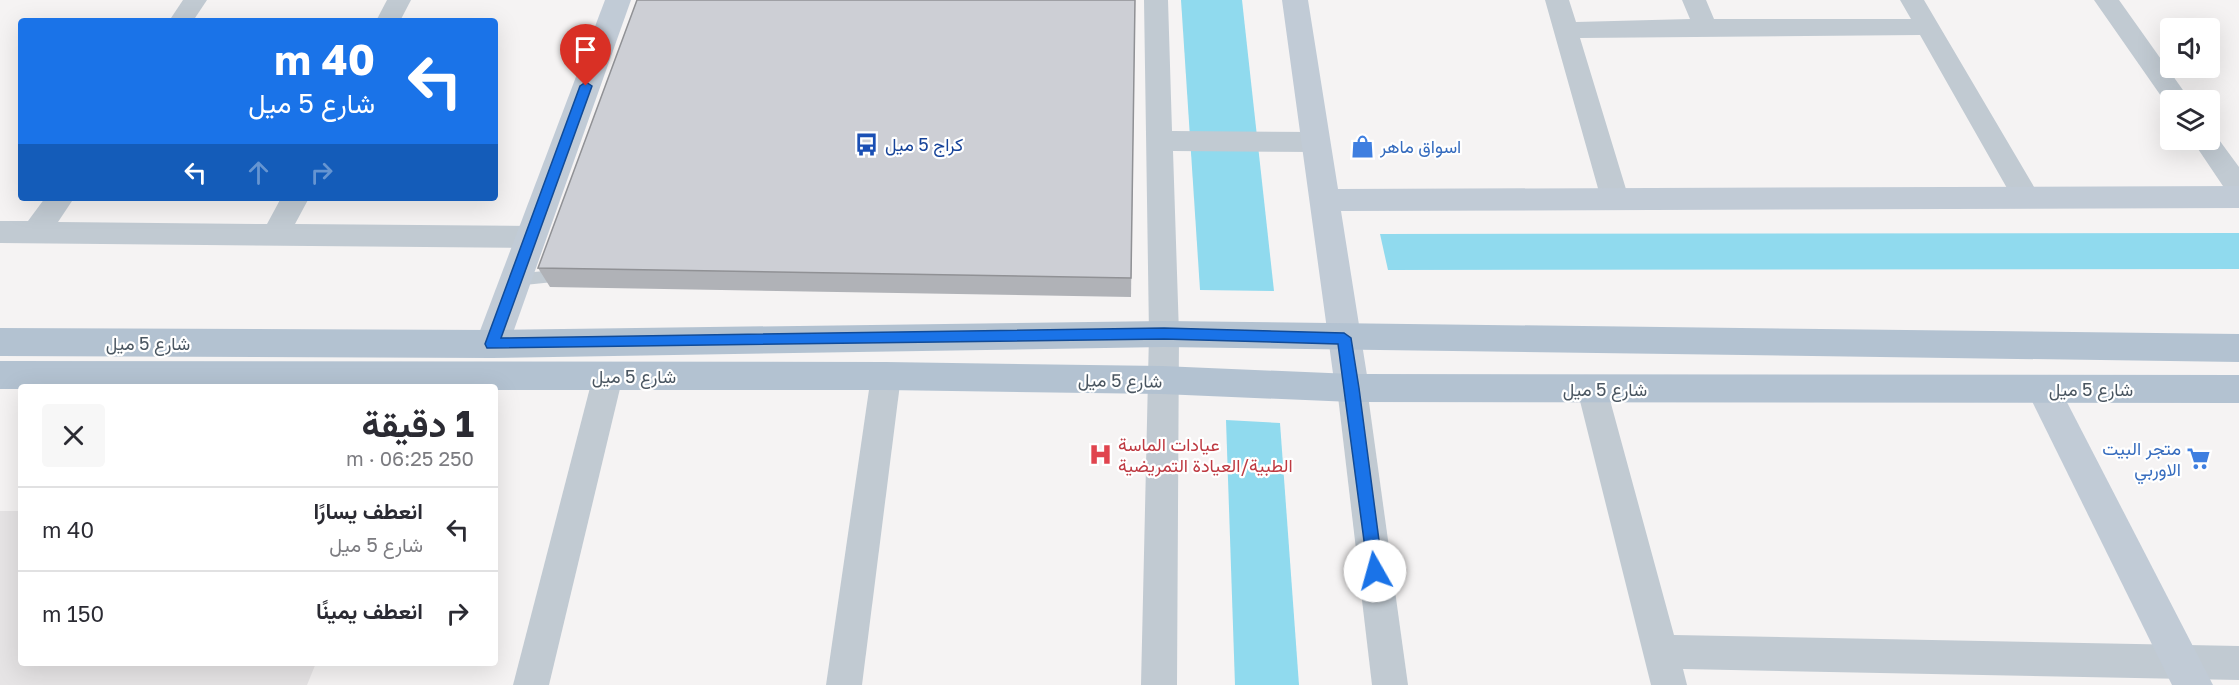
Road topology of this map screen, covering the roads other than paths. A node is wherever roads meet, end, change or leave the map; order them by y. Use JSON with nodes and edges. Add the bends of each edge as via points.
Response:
{"nodes":[{"id":1,"x":195,"y":0,"type":"edge"},
{"id":2,"x":399,"y":0,"type":"edge"},
{"id":3,"x":618,"y":0,"type":"edge"},
{"id":4,"x":1156,"y":0,"type":"edge"},
{"id":5,"x":1295,"y":0,"type":"edge"},
{"id":6,"x":1557,"y":0,"type":"edge"},
{"id":7,"x":1694,"y":0,"type":"edge"},
{"id":8,"x":1912,"y":0,"type":"edge"},
{"id":9,"x":2106,"y":0,"type":"edge"},
{"id":10,"x":183,"y":18,"type":"edge"},
{"id":11,"x":390,"y":18,"type":"edge"},
{"id":12,"x":1705,"y":27,"type":"junction"},
{"id":13,"x":1928,"y":27,"type":"junction"},
{"id":14,"x":1566,"y":30,"type":"junction"},
{"id":15,"x":2170,"y":90,"type":"edge"},
{"id":16,"x":1159,"y":141,"type":"junction"},
{"id":17,"x":1316,"y":142,"type":"junction"},
{"id":18,"x":2212,"y":150,"type":"edge"},
{"id":19,"x":2239,"y":188,"type":"edge"},
{"id":20,"x":2026,"y":197,"type":"junction"},
{"id":21,"x":2239,"y":197,"type":"edge"},
{"id":22,"x":1615,"y":199,"type":"junction"},
{"id":23,"x":1324,"y":200,"type":"junction"},
{"id":24,"x":58,"y":201,"type":"edge"},
{"id":25,"x":293,"y":201,"type":"edge"},
{"id":26,"x":0,"y":232,"type":"edge"},
{"id":27,"x":36,"y":232,"type":"junction"},
{"id":28,"x":276,"y":234,"type":"junction"},
{"id":29,"x":531,"y":237,"type":"junction"},
{"id":30,"x":574,"y":273,"type":"edge"},
{"id":31,"x":515,"y":280,"type":"junction"},
{"id":32,"x":1164,"y":334,"type":"junction"},
{"id":33,"x":1344,"y":338,"type":"junction"},
{"id":34,"x":0,"y":342,"type":"edge"},
{"id":35,"x":492,"y":344,"type":"junction"},
{"id":36,"x":2239,"y":348,"type":"edge"},
{"id":37,"x":0,"y":375,"type":"edge"},
{"id":38,"x":608,"y":376,"type":"junction"},
{"id":39,"x":886,"y":376,"type":"junction"},
{"id":40,"x":1162,"y":380,"type":"junction"},
{"id":41,"x":1352,"y":388,"type":"junction"},
{"id":42,"x":2043,"y":388,"type":"junction"},
{"id":43,"x":1592,"y":389,"type":"junction"},
{"id":44,"x":2239,"y":389,"type":"edge"},
{"id":45,"x":2239,"y":663,"type":"edge"},
{"id":46,"x":1665,"y":669,"type":"edge"},
{"id":47,"x":2187,"y":673,"type":"edge"},
{"id":48,"x":531,"y":685,"type":"edge"},
{"id":49,"x":844,"y":685,"type":"edge"},
{"id":50,"x":1159,"y":685,"type":"edge"},
{"id":51,"x":1390,"y":685,"type":"edge"}],
"edges":[{"from":1,"to":10,"type":"street"},
{"from":2,"to":11,"type":"street"},
{"from":3,"to":29,"type":"street"},
{"from":4,"to":16,"type":"street"},
{"from":5,"to":17,"type":"street"},
{"from":6,"to":14,"type":"street"},
{"from":7,"to":12,"type":"street"},
{"from":8,"to":13,"type":"street"},
{"from":9,"to":15,"type":"street"},
{"from":12,"to":13,"type":"street"},
{"from":12,"to":14,"type":"street"},
{"from":13,"to":20,"type":"street"},
{"from":14,"to":22,"type":"street"},
{"from":16,"to":17,"type":"street"},
{"from":16,"to":32,"type":"street"},
{"from":17,"to":23,"type":"street"},
{"from":18,"to":19,"type":"street"},
{"from":20,"to":21,"type":"street"},
{"from":20,"to":22,"type":"street"},
{"from":22,"to":23,"type":"street"},
{"from":23,"to":33,"type":"street"},
{"from":24,"to":27,"type":"street"},
{"from":25,"to":28,"type":"street"},
{"from":26,"to":27,"type":"street"},
{"from":27,"to":28,"type":"street"},
{"from":28,"to":29,"type":"street"},
{"from":29,"to":31,"type":"street"},
{"from":30,"to":31,"type":"lane"},
{"from":31,"to":35,"type":"street"},
{"from":32,"to":33,"type":"main road","name":"شارع 5 ميل"},
{"from":32,"to":35,"type":"main road","name":"شارع 5 ميل"},
{"from":32,"to":40,"type":"street"},
{"from":33,"to":36,"type":"main road","name":"شارع 5 ميل"},
{"from":33,"to":41,"type":"street"},
{"from":34,"to":35,"type":"main road","name":"شارع 5 ميل"},
{"from":37,"to":38,"type":"main road","name":"شارع 5 ميل"},
{"from":38,"to":39,"type":"main road","name":"شارع 5 ميل"},
{"from":38,"to":48,"type":"street"},
{"from":39,"to":40,"type":"main road","name":"شارع 5 ميل"},
{"from":39,"to":49,"type":"street"},
{"from":40,"to":41,"type":"main road","name":"شارع 5 ميل"},
{"from":40,"to":50,"type":"street"},
{"from":41,"to":43,"type":"main road","name":"شارع 5 ميل"},
{"from":41,"to":51,"type":"street"},
{"from":42,"to":43,"type":"main road","name":"شارع 5 ميل"},
{"from":42,"to":44,"type":"main road","name":"شارع 5 ميل"},
{"from":42,"to":47,"type":"street"},
{"from":43,"to":46,"type":"street"},
{"from":45,"to":47,"type":"street"},
{"from":46,"to":47,"type":"street"}]}
